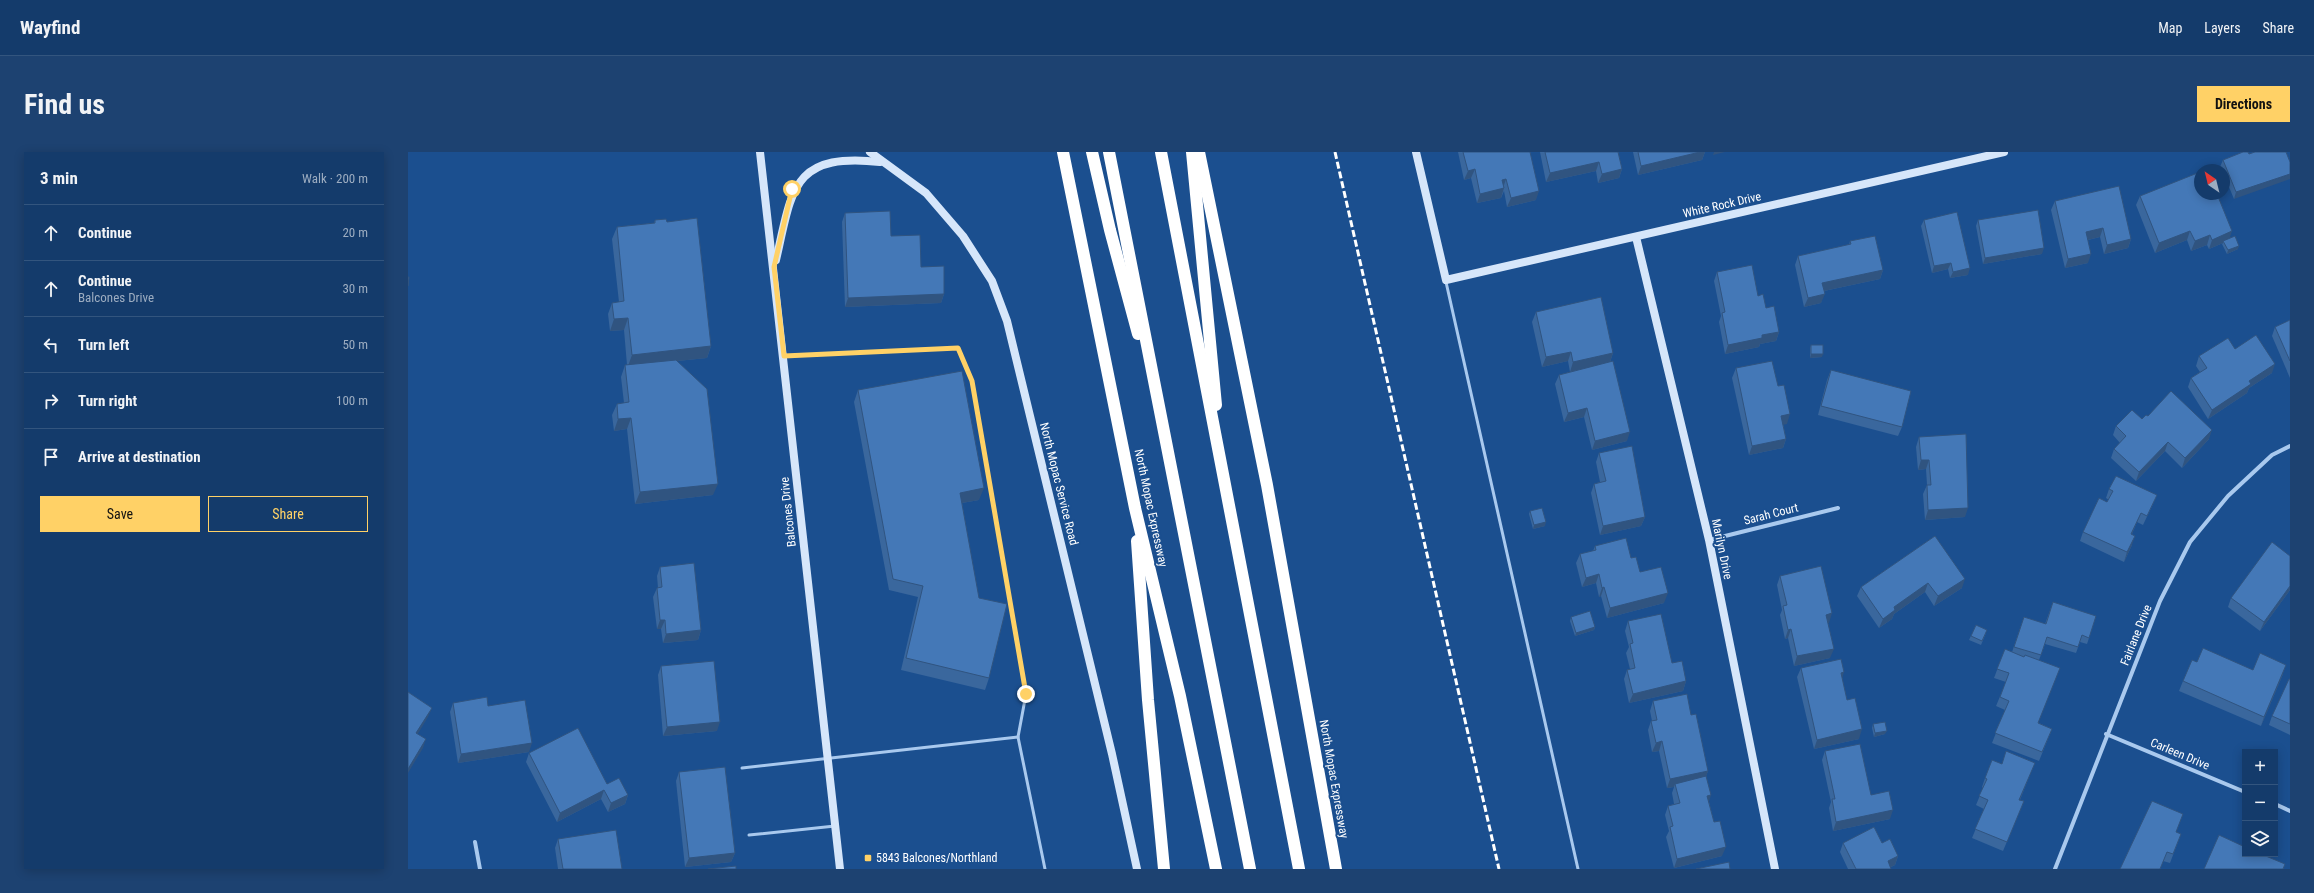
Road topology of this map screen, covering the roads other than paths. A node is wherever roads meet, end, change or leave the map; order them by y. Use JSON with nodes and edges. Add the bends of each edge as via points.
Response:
{"nodes":[{"id":1,"x":760,"y":152,"type":"edge"},
{"id":2,"x":870,"y":152,"type":"edge"},
{"id":3,"x":1063,"y":152,"type":"edge"},
{"id":4,"x":1092,"y":152,"type":"edge"},
{"id":5,"x":1109,"y":152,"type":"edge"},
{"id":6,"x":1161,"y":152,"type":"edge"},
{"id":7,"x":1192,"y":152,"type":"edge"},
{"id":8,"x":1199,"y":152,"type":"edge"},
{"id":9,"x":1416,"y":152,"type":"edge"},
{"id":10,"x":2004,"y":152,"type":"edge"},
{"id":11,"x":887,"y":164,"type":"junction"},
{"id":12,"x":1636,"y":237,"type":"junction"},
{"id":13,"x":774,"y":267,"type":"junction"},
{"id":14,"x":1446,"y":280,"type":"junction"},
{"id":15,"x":784,"y":356,"type":"junction"},
{"id":16,"x":1161,"y":422,"type":"junction"},
{"id":17,"x":2290,"y":446,"type":"edge"},
{"id":18,"x":1222,"y":470,"type":"junction"},
{"id":19,"x":1135,"y":508,"type":"junction"},
{"id":20,"x":1838,"y":508,"type":"dead end"},
{"id":21,"x":1709,"y":540,"type":"junction"},
{"id":22,"x":2106,"y":734,"type":"junction"},
{"id":23,"x":1018,"y":737,"type":"junction"},
{"id":24,"x":828,"y":757,"type":"junction"},
{"id":25,"x":742,"y":768,"type":"dead end"},
{"id":26,"x":2242,"y":791,"type":"edge"},
{"id":27,"x":2278,"y":805,"type":"edge"},
{"id":28,"x":2290,"y":811,"type":"edge"},
{"id":29,"x":835,"y":825,"type":"junction"},
{"id":30,"x":749,"y":835,"type":"dead end"},
{"id":31,"x":475,"y":842,"type":"dead end"},
{"id":32,"x":480,"y":869,"type":"edge"},
{"id":33,"x":840,"y":869,"type":"edge"},
{"id":34,"x":1045,"y":869,"type":"edge"},
{"id":35,"x":1137,"y":869,"type":"edge"},
{"id":36,"x":1164,"y":869,"type":"edge"},
{"id":37,"x":1216,"y":869,"type":"edge"},
{"id":38,"x":1250,"y":869,"type":"edge"},
{"id":39,"x":1299,"y":869,"type":"edge"},
{"id":40,"x":1336,"y":869,"type":"edge"},
{"id":41,"x":1578,"y":869,"type":"edge"},
{"id":42,"x":1775,"y":869,"type":"edge"},
{"id":43,"x":2055,"y":869,"type":"edge"}],
"edges":[{"from":1,"to":13,"type":"street","name":"Balcones Drive"},
{"from":2,"to":11,"type":"street","name":"North Mopac Service Road"},
{"from":3,"to":19,"type":"highway","name":"North Mopac Expressway"},
{"from":4,"to":16,"type":"highway"},
{"from":5,"to":16,"type":"highway"},
{"from":6,"to":18,"type":"highway"},
{"from":7,"to":18,"type":"highway"},
{"from":8,"to":40,"type":"highway","name":"North Mopac Expressway","via":[[1267,484]]},
{"from":9,"to":14,"type":"street"},
{"from":10,"to":12,"type":"street","name":"White Rock Drive"},
{"from":11,"to":13,"type":"street","via":[[856,155],[839,155],[820,159],[806,168],[792,189]]},
{"from":11,"to":35,"type":"street","name":"North Mopac Service Road","via":[[926,193],[963,236],[992,281],[1007,321]]},
{"from":12,"to":14,"type":"street","name":"White Rock Drive"},
{"from":12,"to":21,"type":"street","name":"Marilyn Drive"},
{"from":13,"to":15,"type":"street","name":"Balcones Drive"},
{"from":14,"to":41,"type":"lane"},
{"from":15,"to":23,"type":"lane","via":[[958,348],[972,381],[1026,694]]},
{"from":15,"to":24,"type":"street","name":"Balcones Drive","via":[[806,576]]},
{"from":16,"to":38,"type":"highway"},
{"from":17,"to":22,"type":"street","name":"Fairlane Drive","via":[[2272,455],[2228,496],[2190,542],[2160,601]]},
{"from":18,"to":39,"type":"highway"},
{"from":19,"to":36,"type":"highway","via":[[1148,700]]},
{"from":19,"to":37,"type":"highway","name":"North Mopac Expressway","via":[[1180,696]]},
{"from":20,"to":21,"type":"street","name":"Sarah Court"},
{"from":21,"to":42,"type":"street","name":"Marilyn Drive"},
{"from":22,"to":26,"type":"street","name":"Carleen Drive"},
{"from":22,"to":43,"type":"street","name":"Fairlane Drive"},
{"from":23,"to":24,"type":"lane"},
{"from":23,"to":34,"type":"lane"},
{"from":24,"to":25,"type":"lane"},
{"from":24,"to":29,"type":"street","name":"Balcones Drive"},
{"from":27,"to":28,"type":"street"},
{"from":29,"to":30,"type":"lane"},
{"from":29,"to":33,"type":"street","name":"Balcones Drive"},
{"from":31,"to":32,"type":"street"}]}
